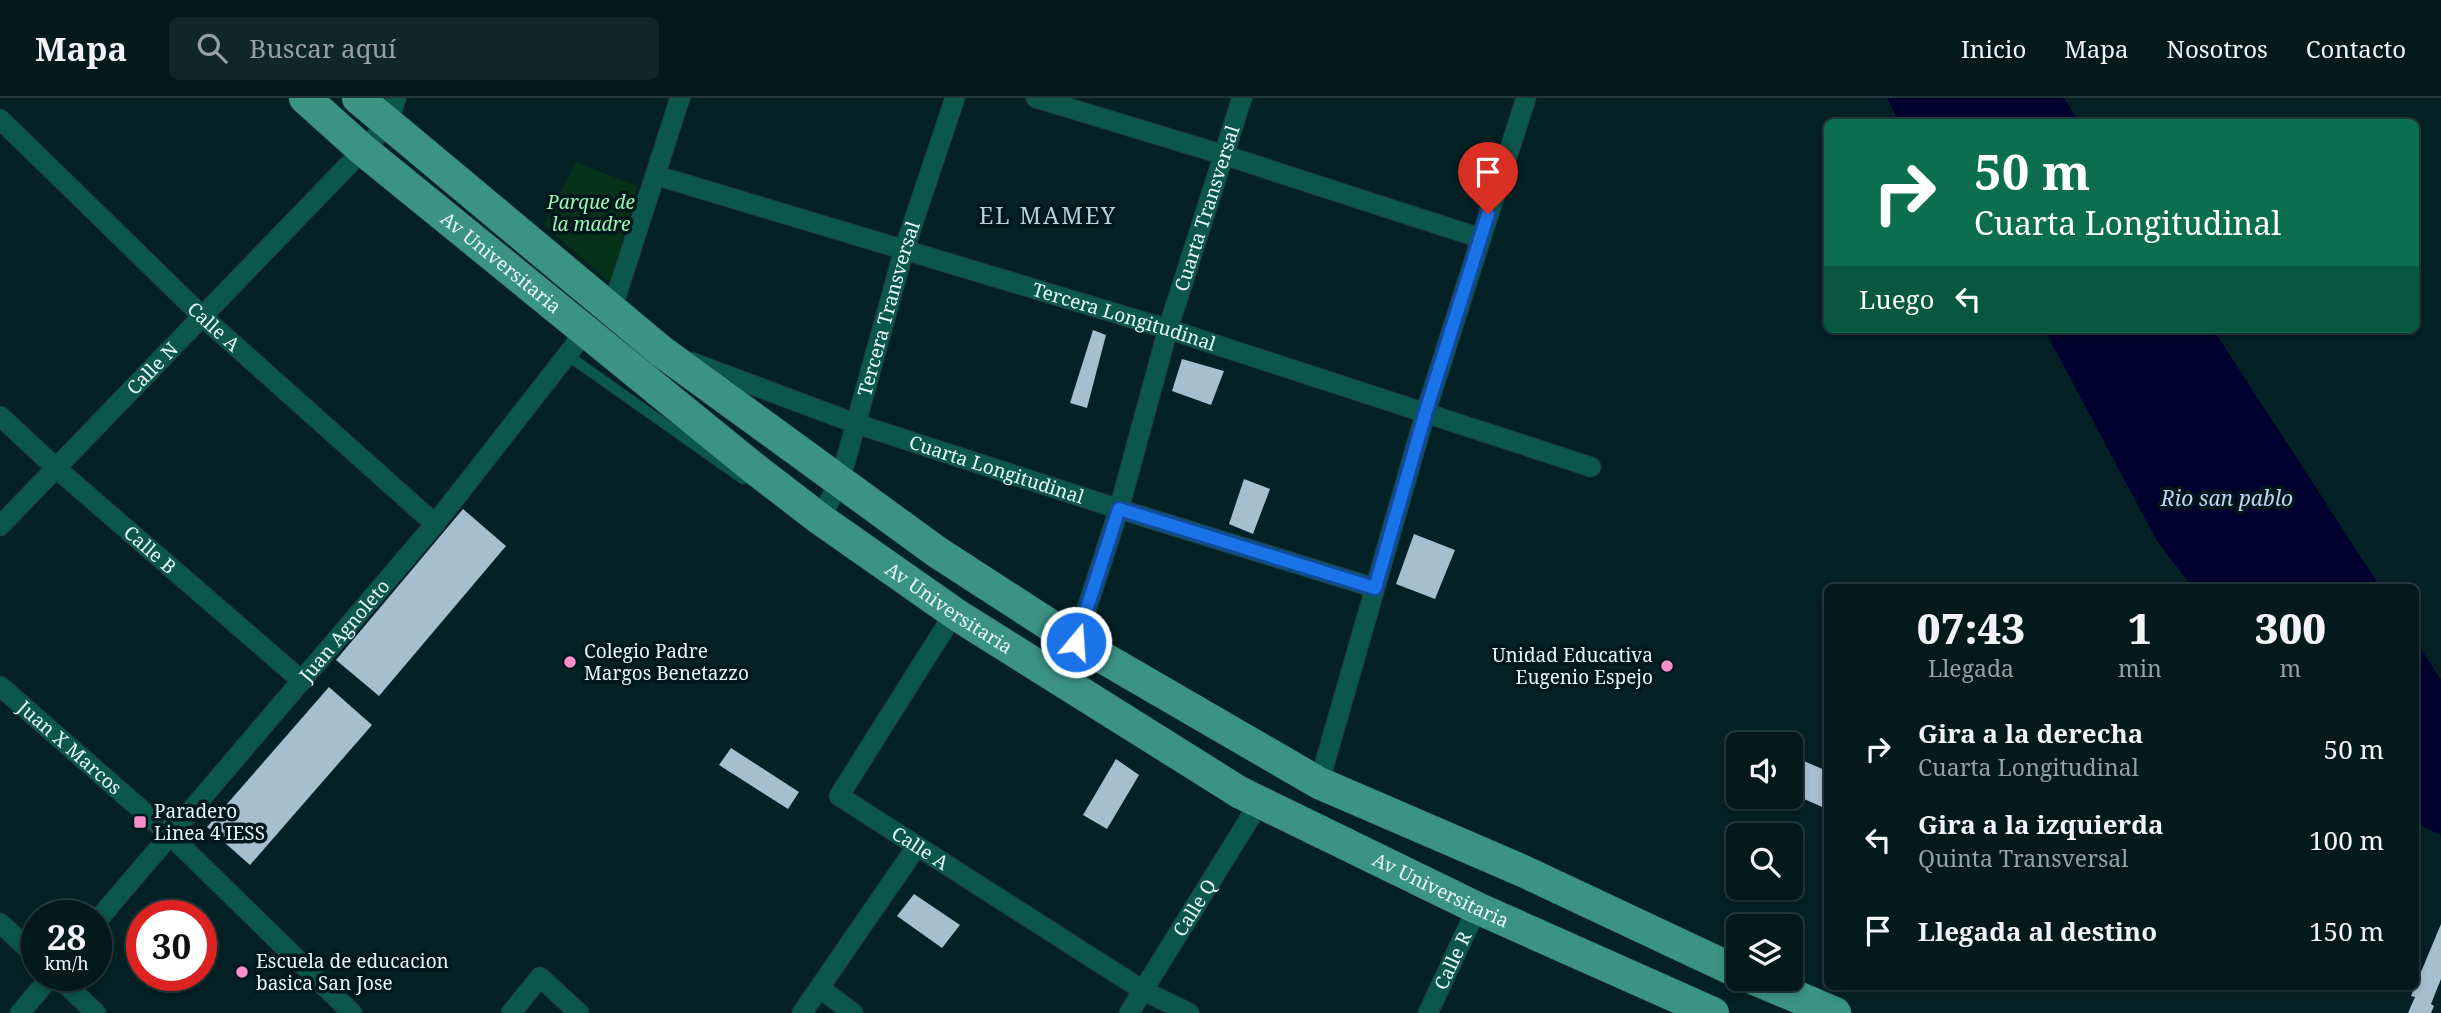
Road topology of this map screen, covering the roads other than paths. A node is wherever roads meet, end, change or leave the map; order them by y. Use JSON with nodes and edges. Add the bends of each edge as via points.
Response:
{"nodes":[{"id":1,"x":305,"y":98,"type":"edge"},
{"id":2,"x":358,"y":98,"type":"edge"},
{"id":3,"x":680,"y":98,"type":"edge"},
{"id":4,"x":956,"y":98,"type":"edge"},
{"id":5,"x":1036,"y":98,"type":"edge"},
{"id":6,"x":1242,"y":98,"type":"edge"},
{"id":7,"x":1526,"y":98,"type":"edge"},
{"id":8,"x":392,"y":111,"type":"edge"},
{"id":9,"x":0,"y":119,"type":"edge"},
{"id":10,"x":363,"y":150,"type":"junction"},
{"id":11,"x":1224,"y":155,"type":"junction"},
{"id":12,"x":655,"y":175,"type":"junction"},
{"id":13,"x":1480,"y":238,"type":"junction"},
{"id":14,"x":904,"y":250,"type":"junction"},
{"id":15,"x":612,"y":309,"type":"junction"},
{"id":16,"x":202,"y":317,"type":"junction"},
{"id":17,"x":1168,"y":329,"type":"junction"},
{"id":18,"x":575,"y":343,"type":"junction"},
{"id":19,"x":661,"y":351,"type":"junction"},
{"id":20,"x":1426,"y":411,"type":"junction"},
{"id":21,"x":0,"y":416,"type":"edge"},
{"id":22,"x":857,"y":424,"type":"junction"},
{"id":23,"x":1591,"y":467,"type":"dead end"},
{"id":24,"x":56,"y":468,"type":"junction"},
{"id":25,"x":840,"y":481,"type":"junction"},
{"id":26,"x":757,"y":489,"type":"dead end"},
{"id":27,"x":1119,"y":509,"type":"junction"},
{"id":28,"x":820,"y":519,"type":"junction"},
{"id":29,"x":435,"y":524,"type":"junction"},
{"id":30,"x":0,"y":526,"type":"edge"},
{"id":31,"x":1375,"y":588,"type":"junction"},
{"id":32,"x":947,"y":617,"type":"junction"},
{"id":33,"x":1076,"y":642,"type":"junction"},
{"id":34,"x":302,"y":681,"type":"junction"},
{"id":35,"x":0,"y":686,"type":"edge"},
{"id":36,"x":1319,"y":783,"type":"junction"},
{"id":37,"x":1258,"y":802,"type":"junction"},
{"id":38,"x":169,"y":834,"type":"junction"},
{"id":39,"x":917,"y":846,"type":"junction"},
{"id":40,"x":112,"y":903,"type":"edge"},
{"id":41,"x":1477,"y":908,"type":"junction"},
{"id":42,"x":0,"y":923,"type":"edge"},
{"id":43,"x":21,"y":942,"type":"edge"},
{"id":44,"x":1726,"y":966,"type":"edge"},
{"id":45,"x":821,"y":989,"type":"junction"},
{"id":46,"x":40,"y":991,"type":"edge"},
{"id":47,"x":72,"y":991,"type":"edge"},
{"id":48,"x":1144,"y":991,"type":"junction"},
{"id":49,"x":1768,"y":991,"type":"edge"},
{"id":50,"x":1784,"y":1004,"type":"edge"},
{"id":51,"x":1679,"y":1006,"type":"edge"},
{"id":52,"x":20,"y":1013,"type":"edge"},
{"id":53,"x":96,"y":1013,"type":"edge"},
{"id":54,"x":352,"y":1013,"type":"edge"},
{"id":55,"x":512,"y":1013,"type":"edge"},
{"id":56,"x":579,"y":1013,"type":"edge"},
{"id":57,"x":802,"y":1013,"type":"edge"},
{"id":58,"x":853,"y":1013,"type":"edge"},
{"id":59,"x":1129,"y":1013,"type":"edge"},
{"id":60,"x":1189,"y":1013,"type":"edge"},
{"id":61,"x":1428,"y":1013,"type":"edge"},
{"id":62,"x":1713,"y":1013,"type":"edge"},
{"id":63,"x":1835,"y":1013,"type":"edge"}],
"edges":[{"from":1,"to":10,"type":"highway","name":"Av Universitaria"},
{"from":2,"to":8,"type":"highway","name":"Av Universitaria"},
{"from":3,"to":12,"type":"street"},
{"from":4,"to":14,"type":"street","name":"Tercera Transversal"},
{"from":5,"to":11,"type":"street"},
{"from":6,"to":11,"type":"street","name":"Cuarta Transversal"},
{"from":7,"to":13,"type":"street"},
{"from":8,"to":10,"type":"street","name":"Calle N"},
{"from":8,"to":15,"type":"highway","name":"Av Universitaria"},
{"from":9,"to":16,"type":"street","name":"Calle A"},
{"from":10,"to":16,"type":"street","name":"Calle N"},
{"from":10,"to":18,"type":"highway","name":"Av Universitaria"},
{"from":11,"to":13,"type":"street"},
{"from":11,"to":17,"type":"street","name":"Cuarta Transversal"},
{"from":12,"to":14,"type":"street","name":"Tercera Longitudinal"},
{"from":12,"to":15,"type":"street"},
{"from":13,"to":20,"type":"street"},
{"from":14,"to":17,"type":"street","name":"Tercera Longitudinal"},
{"from":14,"to":22,"type":"street","name":"Tercera Transversal"},
{"from":15,"to":19,"type":"highway","name":"Av Universitaria"},
{"from":16,"to":24,"type":"street","name":"Calle N"},
{"from":16,"to":29,"type":"street","name":"Calle A"},
{"from":17,"to":20,"type":"street","name":"Tercera Longitudinal"},
{"from":17,"to":27,"type":"street","name":"Cuarta Transversal"},
{"from":18,"to":26,"type":"lane"},
{"from":18,"to":28,"type":"highway","name":"Av Universitaria"},
{"from":18,"to":29,"type":"street","name":"Juan Agnoleto"},
{"from":19,"to":22,"type":"street","name":"Cuarta Longitudinal"},
{"from":19,"to":25,"type":"highway","name":"Av Universitaria"},
{"from":20,"to":23,"type":"street","name":"Tercera Longitudinal"},
{"from":20,"to":31,"type":"street"},
{"from":21,"to":24,"type":"street","name":"Calle B"},
{"from":22,"to":25,"type":"street","name":"Tercera Transversal"},
{"from":22,"to":27,"type":"street","name":"Cuarta Longitudinal"},
{"from":24,"to":30,"type":"street","name":"Calle N"},
{"from":24,"to":34,"type":"street","name":"Calle B"},
{"from":25,"to":28,"type":"street","name":"Tercera Transversal"},
{"from":25,"to":33,"type":"highway","name":"Av Universitaria","via":[[937,552]]},
{"from":27,"to":31,"type":"street","name":"Cuarta Longitudinal"},
{"from":27,"to":33,"type":"street","name":"Cuarta Transversal"},
{"from":28,"to":32,"type":"highway","name":"Av Universitaria"},
{"from":29,"to":34,"type":"street","name":"Juan Agnoleto"},
{"from":31,"to":36,"type":"street"},
{"from":32,"to":37,"type":"highway","name":"Av Universitaria"},
{"from":32,"to":39,"type":"street","name":"Calle A","via":[[839,796]]},
{"from":33,"to":36,"type":"highway","name":"Av Universitaria"},
{"from":34,"to":38,"type":"street","name":"Juan Agnoleto"},
{"from":35,"to":38,"type":"street","name":"Juan X Marcos"},
{"from":36,"to":44,"type":"highway","name":"Av Universitaria"},
{"from":37,"to":41,"type":"highway","name":"Av Universitaria"},
{"from":37,"to":48,"type":"street","name":"Calle Q"},
{"from":38,"to":40,"type":"street","name":"Juan Agnoleto"},
{"from":38,"to":54,"type":"street","name":"Juan X Marcos"},
{"from":39,"to":45,"type":"street"},
{"from":39,"to":48,"type":"street","name":"Calle A"},
{"from":41,"to":51,"type":"highway","name":"Av Universitaria"},
{"from":41,"to":61,"type":"street","name":"Calle R"},
{"from":42,"to":43,"type":"street"},
{"from":45,"to":57,"type":"street"},
{"from":45,"to":58,"type":"street"},
{"from":46,"to":52,"type":"street"},
{"from":47,"to":53,"type":"street"},
{"from":48,"to":59,"type":"street","name":"Calle Q"},
{"from":48,"to":60,"type":"street","name":"Calle A"},
{"from":49,"to":50,"type":"highway"},
{"from":50,"to":63,"type":"highway"},
{"from":51,"to":62,"type":"highway","name":"Av Universitaria"},
{"from":55,"to":56,"type":"street","via":[[540,977]]}]}
